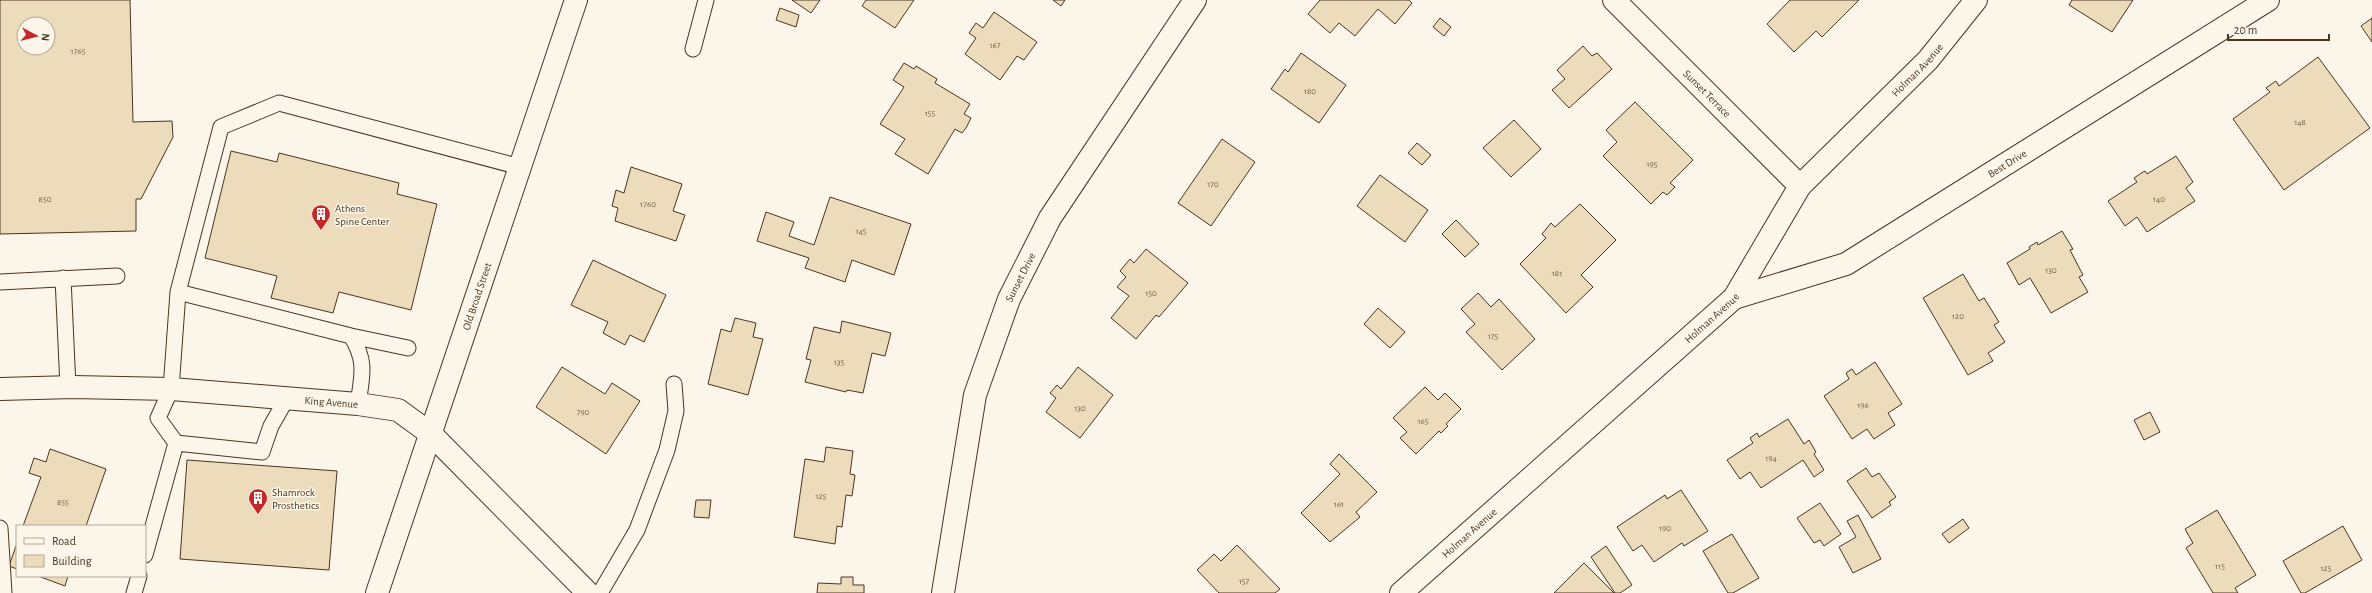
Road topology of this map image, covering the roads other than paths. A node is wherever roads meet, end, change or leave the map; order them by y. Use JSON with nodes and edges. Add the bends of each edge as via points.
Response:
{"nodes":[{"id":1,"x":576,"y":0,"type":"edge"},
{"id":2,"x":706,"y":0,"type":"edge"},
{"id":3,"x":1195,"y":0,"type":"edge"},
{"id":4,"x":1614,"y":0,"type":"edge"},
{"id":5,"x":1976,"y":0,"type":"edge"},
{"id":6,"x":2268,"y":0,"type":"edge"},
{"id":7,"x":693,"y":49,"type":"dead end"},
{"id":8,"x":520,"y":167,"type":"junction"},
{"id":9,"x":1800,"y":186,"type":"junction"},
{"id":10,"x":117,"y":276,"type":"dead end"},
{"id":11,"x":63,"y":278,"type":"junction"},
{"id":12,"x":0,"y":282,"type":"edge"},
{"id":13,"x":178,"y":292,"type":"junction"},
{"id":14,"x":1734,"y":298,"type":"junction"},
{"id":15,"x":351,"y":336,"type":"junction"},
{"id":16,"x":408,"y":348,"type":"dead end"},
{"id":17,"x":674,"y":384,"type":"dead end"},
{"id":18,"x":68,"y":387,"type":"junction"},
{"id":19,"x":0,"y":389,"type":"edge"},
{"id":20,"x":171,"y":389,"type":"junction"},
{"id":21,"x":287,"y":398,"type":"junction"},
{"id":22,"x":358,"y":404,"type":"junction"},
{"id":23,"x":431,"y":434,"type":"junction"},
{"id":24,"x":176,"y":443,"type":"junction"},
{"id":25,"x":0,"y":528,"type":"edge"},
{"id":26,"x":146,"y":551,"type":"edge"},
{"id":27,"x":139,"y":577,"type":"edge"},
{"id":28,"x":4,"y":593,"type":"edge"},
{"id":29,"x":134,"y":593,"type":"edge"},
{"id":30,"x":376,"y":593,"type":"edge"},
{"id":31,"x":588,"y":593,"type":"edge"},
{"id":32,"x":600,"y":593,"type":"edge"},
{"id":33,"x":943,"y":593,"type":"edge"},
{"id":34,"x":1401,"y":593,"type":"edge"}],
"edges":[{"from":1,"to":8,"type":"street","name":"Old Broad Street"},
{"from":2,"to":7,"type":"lane"},
{"from":3,"to":33,"type":"street","name":"Sunset Drive","via":[[1050,218],[1008,299],[975,395]]},
{"from":4,"to":9,"type":"street","name":"Sunset Terrace"},
{"from":5,"to":9,"type":"street","name":"Holman Avenue","via":[[1928,60]]},
{"from":6,"to":14,"type":"street","name":"Best Drive","via":[[1846,264]]},
{"from":8,"to":13,"type":"lane","via":[[279,103],[221,126]]},
{"from":8,"to":23,"type":"street","name":"Old Broad Street"},
{"from":9,"to":14,"type":"street","name":"Holman Avenue"},
{"from":10,"to":11,"type":"lane"},
{"from":11,"to":12,"type":"lane"},
{"from":11,"to":18,"type":"lane"},
{"from":13,"to":15,"type":"lane"},
{"from":13,"to":20,"type":"lane"},
{"from":14,"to":34,"type":"street","name":"Holman Avenue"},
{"from":15,"to":16,"type":"lane"},
{"from":15,"to":22,"type":"lane","via":[[361,351],[363,373]]},
{"from":17,"to":32,"type":"lane","via":[[676,411],[667,450],[638,530]]},
{"from":18,"to":19,"type":"street","name":"King Avenue"},
{"from":18,"to":20,"type":"street","name":"King Avenue"},
{"from":20,"to":21,"type":"street","name":"King Avenue"},
{"from":20,"to":24,"type":"lane","via":[[158,418]]},
{"from":21,"to":22,"type":"street","name":"King Avenue"},
{"from":21,"to":24,"type":"lane","via":[[262,452]]},
{"from":22,"to":23,"type":"street","name":"King Avenue","via":[[398,410]]},
{"from":23,"to":30,"type":"street","name":"Old Broad Street"},
{"from":23,"to":31,"type":"street","name":"King Avenue"},
{"from":24,"to":26,"type":"lane"},
{"from":25,"to":28,"type":"lane"},
{"from":27,"to":29,"type":"lane"}]}
